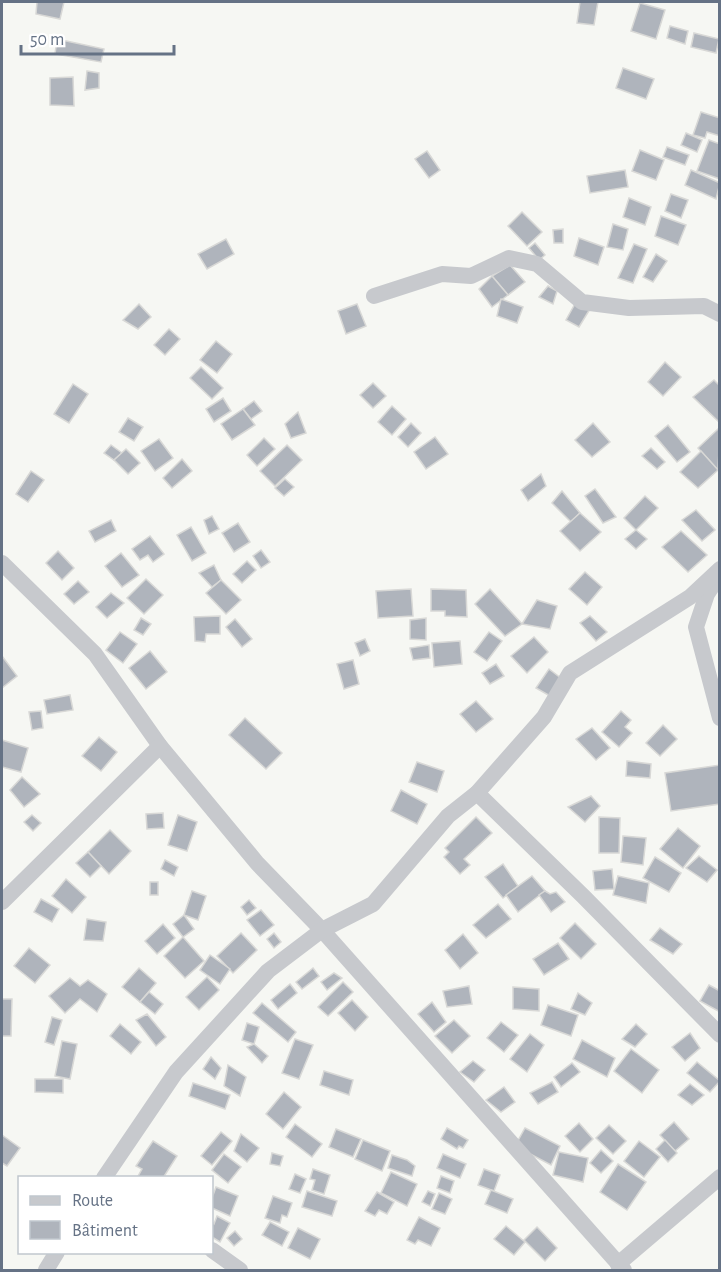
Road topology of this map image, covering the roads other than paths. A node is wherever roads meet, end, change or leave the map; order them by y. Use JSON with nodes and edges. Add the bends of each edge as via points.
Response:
{"nodes":[{"id":1,"x":374,"y":296,"type":"dead end"},
{"id":2,"x":720,"y":314,"type":"edge"},
{"id":3,"x":2,"y":563,"type":"edge"},
{"id":4,"x":720,"y":569,"type":"edge"},
{"id":5,"x":720,"y":575,"type":"edge"},
{"id":6,"x":682,"y":602,"type":"junction"},
{"id":7,"x":700,"y":617,"type":"junction"},
{"id":8,"x":720,"y":718,"type":"edge"},
{"id":9,"x":160,"y":746,"type":"junction"},
{"id":10,"x":477,"y":793,"type":"junction"},
{"id":11,"x":2,"y":902,"type":"edge"},
{"id":12,"x":322,"y":930,"type":"junction"},
{"id":13,"x":720,"y":1035,"type":"edge"},
{"id":14,"x":107,"y":1176,"type":"edge"},
{"id":15,"x":720,"y":1177,"type":"edge"},
{"id":16,"x":213,"y":1251,"type":"edge"},
{"id":17,"x":56,"y":1254,"type":"edge"},
{"id":18,"x":621,"y":1268,"type":"edge"},
{"id":19,"x":46,"y":1270,"type":"edge"},
{"id":20,"x":240,"y":1270,"type":"edge"}],
"edges":[{"from":1,"to":2,"type":"street","via":[[442,274],[471,276],[509,258],[537,264],[582,302],[629,308],[704,306]]},
{"from":3,"to":9,"type":"street","via":[[95,654]]},
{"from":4,"to":6,"type":"street"},
{"from":5,"to":7,"type":"street","via":[[707,594]]},
{"from":6,"to":7,"type":"street"},
{"from":6,"to":10,"type":"street","via":[[570,673],[544,717]]},
{"from":7,"to":8,"type":"street","via":[[696,627]]},
{"from":9,"to":11,"type":"street"},
{"from":9,"to":12,"type":"street","via":[[257,863]]},
{"from":10,"to":12,"type":"street","via":[[448,816],[373,904]]},
{"from":10,"to":13,"type":"street"},
{"from":12,"to":14,"type":"street","via":[[268,971],[176,1072]]},
{"from":12,"to":18,"type":"street"},
{"from":15,"to":18,"type":"street"},
{"from":16,"to":20,"type":"street"},
{"from":17,"to":19,"type":"street"}]}
